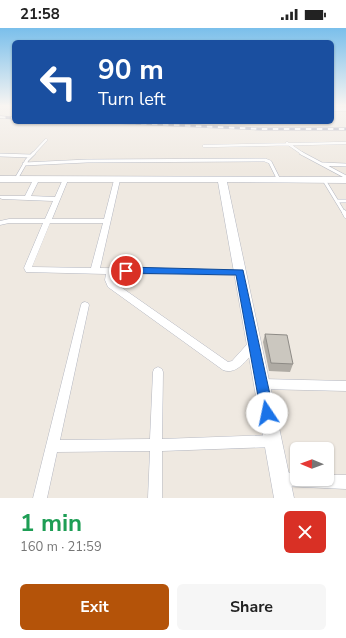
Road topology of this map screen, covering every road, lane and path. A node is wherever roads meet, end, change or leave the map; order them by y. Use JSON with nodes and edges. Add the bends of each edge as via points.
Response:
{"nodes":[{"id":1,"x":46,"y":140,"type":"dead end"},
{"id":2,"x":287,"y":143,"type":"junction"},
{"id":3,"x":346,"y":143,"type":"edge"},
{"id":4,"x":204,"y":146,"type":"dead end"},
{"id":5,"x":0,"y":155,"type":"edge"},
{"id":6,"x":31,"y":156,"type":"junction"},
{"id":7,"x":24,"y":164,"type":"junction"},
{"id":8,"x":322,"y":164,"type":"junction"},
{"id":9,"x":346,"y":164,"type":"edge"},
{"id":10,"x":346,"y":177,"type":"edge"},
{"id":11,"x":0,"y":179,"type":"edge"},
{"id":12,"x":16,"y":180,"type":"junction"},
{"id":13,"x":36,"y":180,"type":"junction"},
{"id":14,"x":64,"y":180,"type":"junction"},
{"id":15,"x":117,"y":180,"type":"junction"},
{"id":16,"x":222,"y":180,"type":"junction"},
{"id":17,"x":279,"y":180,"type":"junction"},
{"id":18,"x":324,"y":180,"type":"junction"},
{"id":19,"x":346,"y":180,"type":"edge"},
{"id":20,"x":2,"y":197,"type":"dead end"},
{"id":21,"x":27,"y":198,"type":"junction"},
{"id":22,"x":57,"y":200,"type":"junction"},
{"id":23,"x":337,"y":201,"type":"junction"},
{"id":24,"x":346,"y":201,"type":"edge"},
{"id":25,"x":346,"y":216,"type":"edge"},
{"id":26,"x":107,"y":220,"type":"junction"},
{"id":27,"x":49,"y":221,"type":"junction"},
{"id":28,"x":0,"y":223,"type":"edge"},
{"id":29,"x":95,"y":270,"type":"junction"},
{"id":30,"x":111,"y":270,"type":"junction"},
{"id":31,"x":240,"y":272,"type":"junction"},
{"id":32,"x":85,"y":306,"type":"dead end"},
{"id":33,"x":254,"y":344,"type":"junction"},
{"id":34,"x":158,"y":372,"type":"dead end"},
{"id":35,"x":262,"y":384,"type":"junction"},
{"id":36,"x":346,"y":386,"type":"edge"},
{"id":37,"x":273,"y":441,"type":"junction"},
{"id":38,"x":156,"y":445,"type":"junction"},
{"id":39,"x":52,"y":446,"type":"junction"},
{"id":40,"x":280,"y":479,"type":"junction"},
{"id":41,"x":346,"y":482,"type":"edge"},
{"id":42,"x":40,"y":498,"type":"edge"},
{"id":43,"x":155,"y":498,"type":"edge"},
{"id":44,"x":284,"y":498,"type":"edge"}],
"edges":[{"from":1,"to":6,"type":"lane"},
{"from":2,"to":3,"type":"lane"},
{"from":2,"to":4,"type":"lane"},
{"from":2,"to":8,"type":"lane"},
{"from":5,"to":6,"type":"lane"},
{"from":6,"to":7,"type":"lane"},
{"from":7,"to":12,"type":"lane"},
{"from":7,"to":17,"type":"lane","via":[[266,160],[270,162]]},
{"from":8,"to":9,"type":"lane"},
{"from":8,"to":10,"type":"lane"},
{"from":11,"to":12,"type":"street"},
{"from":12,"to":13,"type":"street"},
{"from":13,"to":14,"type":"street"},
{"from":13,"to":21,"type":"street"},
{"from":14,"to":15,"type":"street"},
{"from":14,"to":22,"type":"street"},
{"from":15,"to":16,"type":"street"},
{"from":15,"to":26,"type":"street"},
{"from":16,"to":17,"type":"street"},
{"from":16,"to":31,"type":"street"},
{"from":17,"to":18,"type":"street"},
{"from":18,"to":19,"type":"street"},
{"from":18,"to":23,"type":"lane"},
{"from":20,"to":21,"type":"street"},
{"from":21,"to":22,"type":"street"},
{"from":22,"to":27,"type":"street"},
{"from":23,"to":24,"type":"lane"},
{"from":23,"to":25,"type":"lane"},
{"from":26,"to":27,"type":"street"},
{"from":26,"to":29,"type":"street"},
{"from":27,"to":28,"type":"street"},
{"from":27,"to":29,"type":"street","via":[[28,269]]},
{"from":29,"to":30,"type":"street"},
{"from":30,"to":31,"type":"street"},
{"from":30,"to":33,"type":"street","via":[[111,285],[227,367],[235,365]]},
{"from":31,"to":33,"type":"street"},
{"from":32,"to":39,"type":"street"},
{"from":33,"to":35,"type":"street"},
{"from":34,"to":38,"type":"street"},
{"from":35,"to":36,"type":"street"},
{"from":35,"to":37,"type":"street"},
{"from":37,"to":38,"type":"street"},
{"from":37,"to":40,"type":"street"},
{"from":38,"to":39,"type":"street"},
{"from":38,"to":43,"type":"street"},
{"from":39,"to":42,"type":"street"},
{"from":40,"to":41,"type":"street"},
{"from":40,"to":44,"type":"street"}]}
